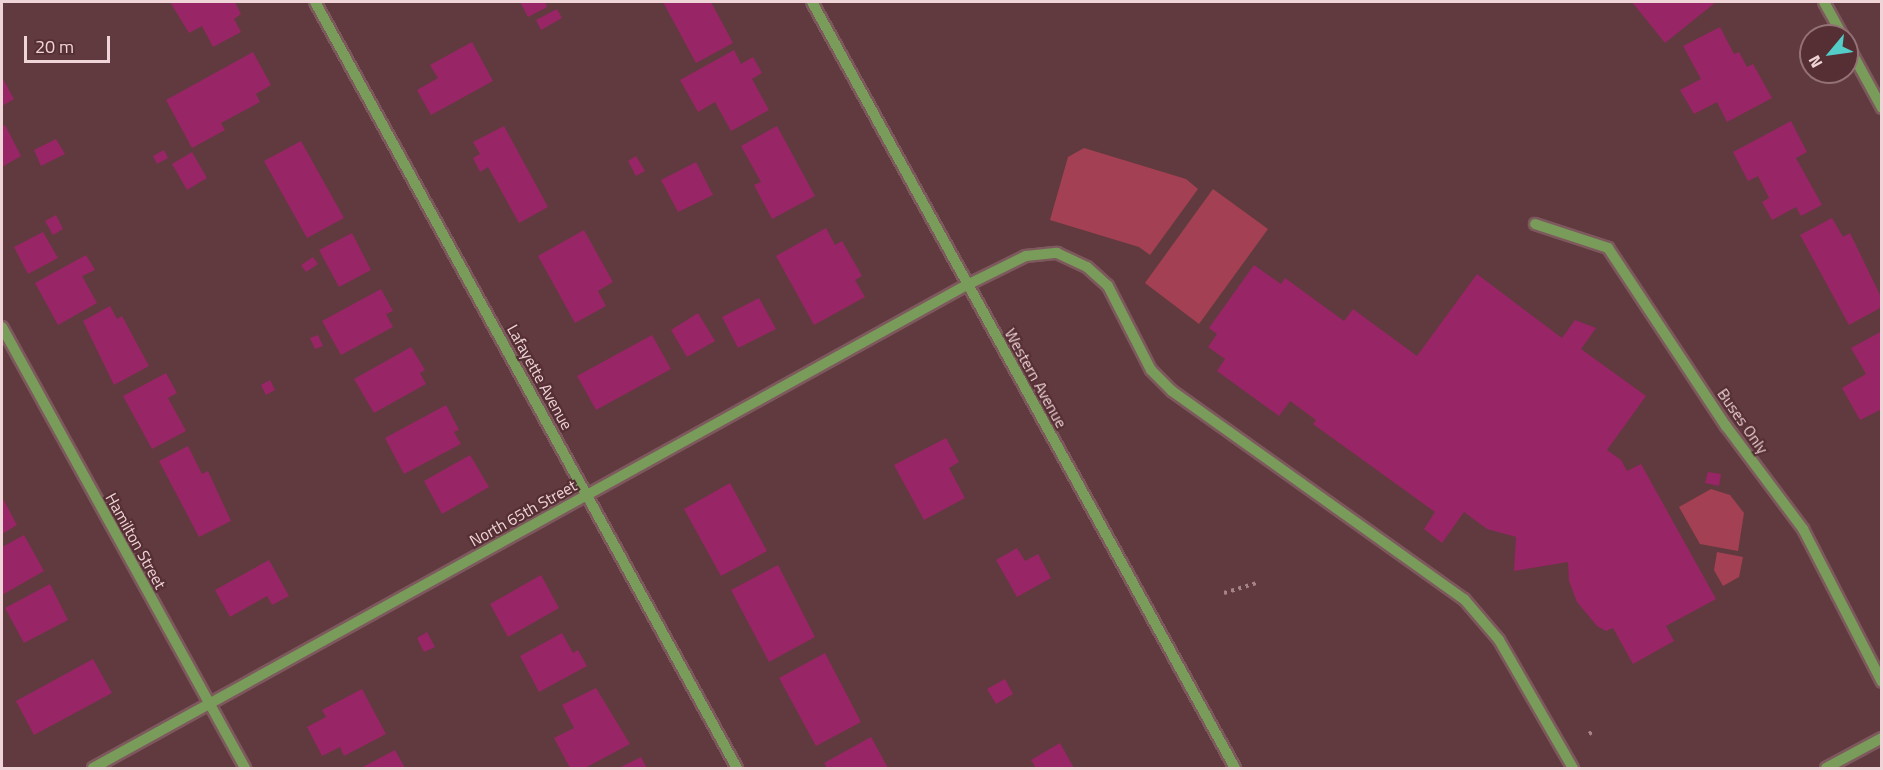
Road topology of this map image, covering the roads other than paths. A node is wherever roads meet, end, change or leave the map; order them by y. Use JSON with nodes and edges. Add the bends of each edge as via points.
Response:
{"nodes":[{"id":1,"x":315,"y":2,"type":"edge"},
{"id":2,"x":812,"y":2,"type":"edge"},
{"id":3,"x":1824,"y":2,"type":"edge"},
{"id":4,"x":1836,"y":24,"type":"edge"},
{"id":5,"x":1859,"y":67,"type":"edge"},
{"id":6,"x":1881,"y":108,"type":"edge"},
{"id":7,"x":1535,"y":224,"type":"dead end"},
{"id":8,"x":967,"y":285,"type":"junction"},
{"id":9,"x":2,"y":327,"type":"edge"},
{"id":10,"x":587,"y":494,"type":"junction"},
{"id":11,"x":1881,"y":682,"type":"edge"},
{"id":12,"x":210,"y":705,"type":"junction"},
{"id":13,"x":1881,"y":738,"type":"edge"},
{"id":14,"x":93,"y":768,"type":"edge"},
{"id":15,"x":245,"y":768,"type":"edge"},
{"id":16,"x":737,"y":768,"type":"edge"},
{"id":17,"x":1236,"y":768,"type":"edge"},
{"id":18,"x":1573,"y":768,"type":"edge"},
{"id":19,"x":1826,"y":768,"type":"edge"}],
"edges":[{"from":1,"to":10,"type":"street","name":"Lafayette Avenue"},
{"from":2,"to":8,"type":"street","name":"Western Avenue"},
{"from":3,"to":4,"type":"street"},
{"from":5,"to":6,"type":"street"},
{"from":7,"to":11,"type":"street","name":"Buses Only","via":[[1608,248],[1726,426],[1803,529]]},
{"from":8,"to":10,"type":"street","name":"North 65th Street"},
{"from":8,"to":17,"type":"street","name":"Western Avenue"},
{"from":8,"to":18,"type":"street","name":"North 65th Street","via":[[1026,256],[1058,253],[1087,267],[1108,286],[1151,370],[1172,391],[1464,599],[1499,640]]},
{"from":9,"to":12,"type":"street","name":"Hamilton Street"},
{"from":10,"to":12,"type":"street","name":"North 65th Street"},
{"from":10,"to":16,"type":"street","name":"Lafayette Avenue"},
{"from":12,"to":14,"type":"street","name":"North 65th Street"},
{"from":12,"to":15,"type":"street","name":"Hamilton Street"},
{"from":13,"to":19,"type":"street"}]}
